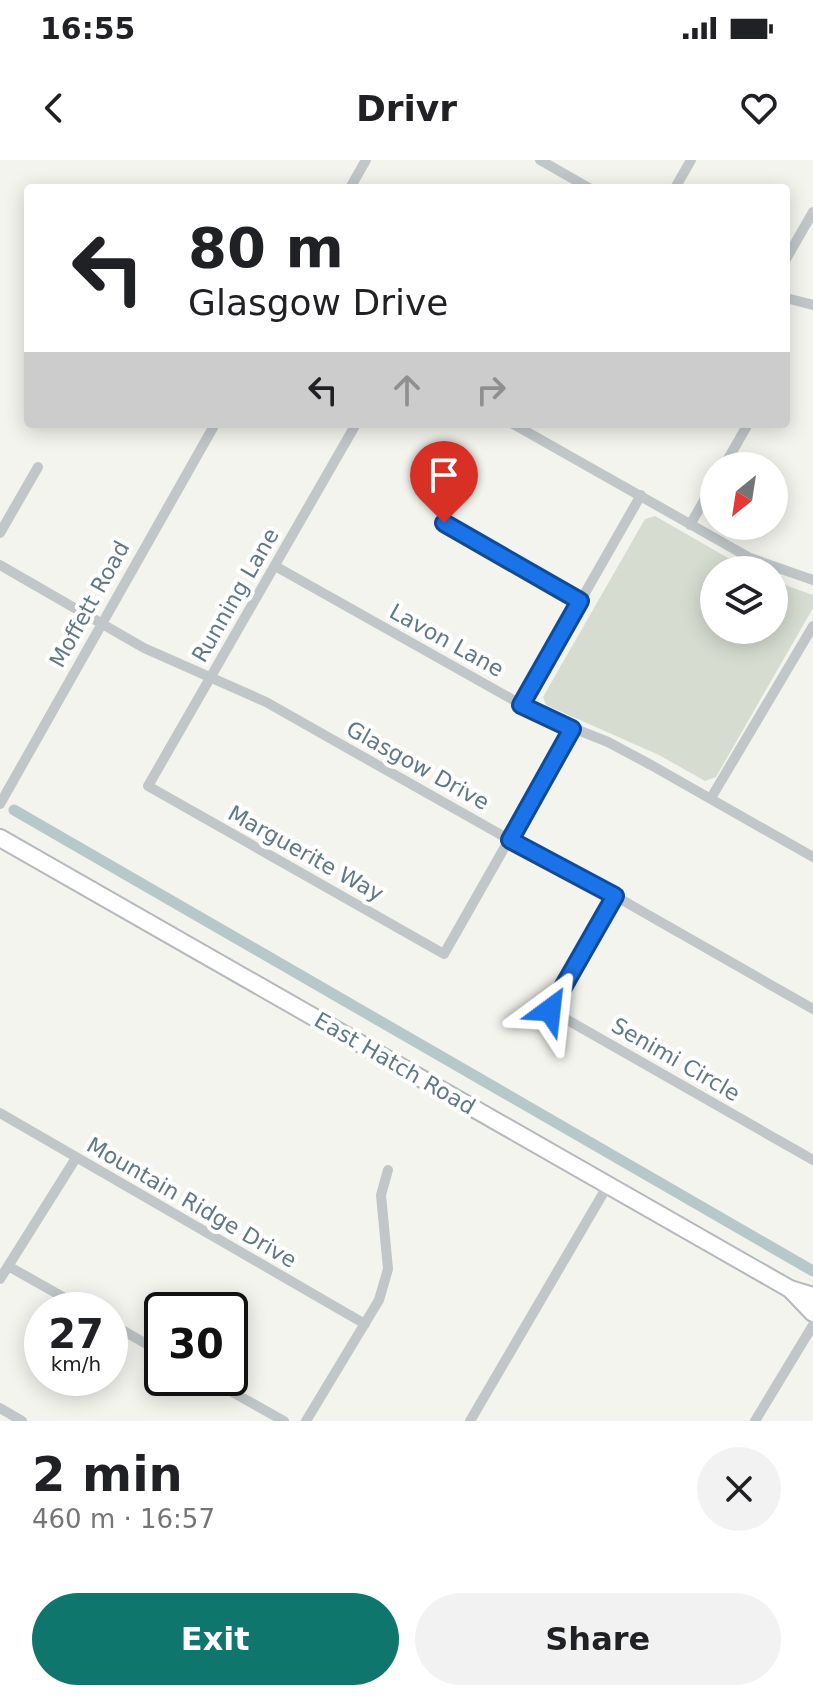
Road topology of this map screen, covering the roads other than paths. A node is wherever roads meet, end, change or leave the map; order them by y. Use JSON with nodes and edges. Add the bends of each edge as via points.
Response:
{"nodes":[{"id":1,"x":366,"y":160,"type":"edge"},
{"id":2,"x":540,"y":160,"type":"edge"},
{"id":3,"x":691,"y":160,"type":"edge"},
{"id":4,"x":352,"y":184,"type":"edge"},
{"id":5,"x":582,"y":184,"type":"edge"},
{"id":6,"x":677,"y":184,"type":"edge"},
{"id":7,"x":813,"y":212,"type":"edge"},
{"id":8,"x":790,"y":252,"type":"edge"},
{"id":9,"x":790,"y":299,"type":"edge"},
{"id":10,"x":813,"y":305,"type":"edge"},
{"id":11,"x":213,"y":428,"type":"edge"},
{"id":12,"x":354,"y":428,"type":"edge"},
{"id":13,"x":520,"y":428,"type":"edge"},
{"id":14,"x":746,"y":428,"type":"edge"},
{"id":15,"x":732,"y":452,"type":"edge"},
{"id":16,"x":38,"y":467,"type":"dead end"},
{"id":17,"x":641,"y":495,"type":"junction"},
{"id":18,"x":700,"y":508,"type":"edge"},
{"id":19,"x":444,"y":523,"type":"dead end"},
{"id":20,"x":690,"y":525,"type":"junction"},
{"id":21,"x":0,"y":533,"type":"edge"},
{"id":22,"x":0,"y":565,"type":"edge"},
{"id":23,"x":275,"y":566,"type":"junction"},
{"id":24,"x":813,"y":580,"type":"edge"},
{"id":25,"x":580,"y":601,"type":"junction"},
{"id":26,"x":100,"y":623,"type":"junction"},
{"id":27,"x":813,"y":626,"type":"edge"},
{"id":28,"x":211,"y":676,"type":"junction"},
{"id":29,"x":521,"y":705,"type":"junction"},
{"id":30,"x":572,"y":729,"type":"junction"},
{"id":31,"x":148,"y":786,"type":"joint"},
{"id":32,"x":711,"y":798,"type":"junction"},
{"id":33,"x":0,"y":804,"type":"edge"},
{"id":34,"x":0,"y":838,"type":"edge"},
{"id":35,"x":510,"y":840,"type":"junction"},
{"id":36,"x":813,"y":857,"type":"edge"},
{"id":37,"x":615,"y":896,"type":"junction"},
{"id":38,"x":813,"y":1009,"type":"edge"},
{"id":39,"x":0,"y":1113,"type":"edge"},
{"id":40,"x":76,"y":1158,"type":"junction"},
{"id":41,"x":813,"y":1160,"type":"edge"},
{"id":42,"x":388,"y":1170,"type":"dead end"},
{"id":43,"x":608,"y":1185,"type":"junction"},
{"id":44,"x":8,"y":1266,"type":"junction"},
{"id":45,"x":0,"y":1279,"type":"edge"},
{"id":46,"x":790,"y":1289,"type":"junction"},
{"id":47,"x":54,"y":1292,"type":"edge"},
{"id":48,"x":813,"y":1296,"type":"edge"},
{"id":49,"x":813,"y":1313,"type":"edge"},
{"id":50,"x":365,"y":1324,"type":"junction"},
{"id":51,"x":813,"y":1325,"type":"edge"},
{"id":52,"x":239,"y":1396,"type":"edge"},
{"id":53,"x":0,"y":1408,"type":"edge"},
{"id":54,"x":22,"y":1421,"type":"edge"},
{"id":55,"x":284,"y":1421,"type":"edge"},
{"id":56,"x":306,"y":1421,"type":"edge"},
{"id":57,"x":470,"y":1421,"type":"edge"},
{"id":58,"x":755,"y":1421,"type":"edge"}],
"edges":[{"from":1,"to":4,"type":"street"},
{"from":2,"to":5,"type":"street"},
{"from":3,"to":6,"type":"street"},
{"from":7,"to":8,"type":"street"},
{"from":9,"to":10,"type":"street"},
{"from":11,"to":26,"type":"street","name":"Moffett Road"},
{"from":12,"to":23,"type":"street","name":"Running Lane"},
{"from":13,"to":17,"type":"street"},
{"from":14,"to":15,"type":"street"},
{"from":16,"to":21,"type":"street"},
{"from":17,"to":20,"type":"street"},
{"from":17,"to":25,"type":"street"},
{"from":18,"to":20,"type":"street"},
{"from":19,"to":25,"type":"street"},
{"from":20,"to":24,"type":"street","via":[[770,567]]},
{"from":22,"to":26,"type":"street","name":"Glasgow Drive"},
{"from":23,"to":28,"type":"street","name":"Running Lane"},
{"from":23,"to":29,"type":"street","name":"Lavon Lane"},
{"from":25,"to":29,"type":"street"},
{"from":26,"to":28,"type":"street","name":"Glasgow Drive"},
{"from":26,"to":33,"type":"street","name":"Moffett Road"},
{"from":27,"to":32,"type":"street"},
{"from":28,"to":31,"type":"street","name":"Running Lane"},
{"from":28,"to":35,"type":"street","name":"Glasgow Drive"},
{"from":29,"to":30,"type":"street","name":"Lavon Lane"},
{"from":30,"to":32,"type":"street","name":"Lavon Lane","via":[[608,742]]},
{"from":30,"to":35,"type":"street"},
{"from":31,"to":35,"type":"street","name":"Marguerite Way","via":[[444,954]]},
{"from":32,"to":36,"type":"street","name":"Lavon Lane"},
{"from":34,"to":43,"type":"main road","name":"East Hatch Road"},
{"from":35,"to":37,"type":"street","name":"Glasgow Drive"},
{"from":37,"to":38,"type":"street","name":"Glasgow Drive"},
{"from":37,"to":41,"type":"street","name":"Senimi Circle","via":[[550,1010]]},
{"from":39,"to":40,"type":"street","name":"Mountain Ridge Drive"},
{"from":40,"to":44,"type":"street"},
{"from":40,"to":50,"type":"street","name":"Mountain Ridge Drive"},
{"from":42,"to":50,"type":"street","via":[[381,1195],[388,1269]]},
{"from":43,"to":46,"type":"main road","name":"East Hatch Road"},
{"from":43,"to":57,"type":"street"},
{"from":44,"to":45,"type":"street"},
{"from":44,"to":47,"type":"street"},
{"from":46,"to":48,"type":"main road","name":"East Hatch Road"},
{"from":46,"to":49,"type":"main road","name":"East Hatch Road"},
{"from":50,"to":56,"type":"street"},
{"from":51,"to":58,"type":"street"},
{"from":52,"to":55,"type":"street"},
{"from":53,"to":54,"type":"street"}]}
